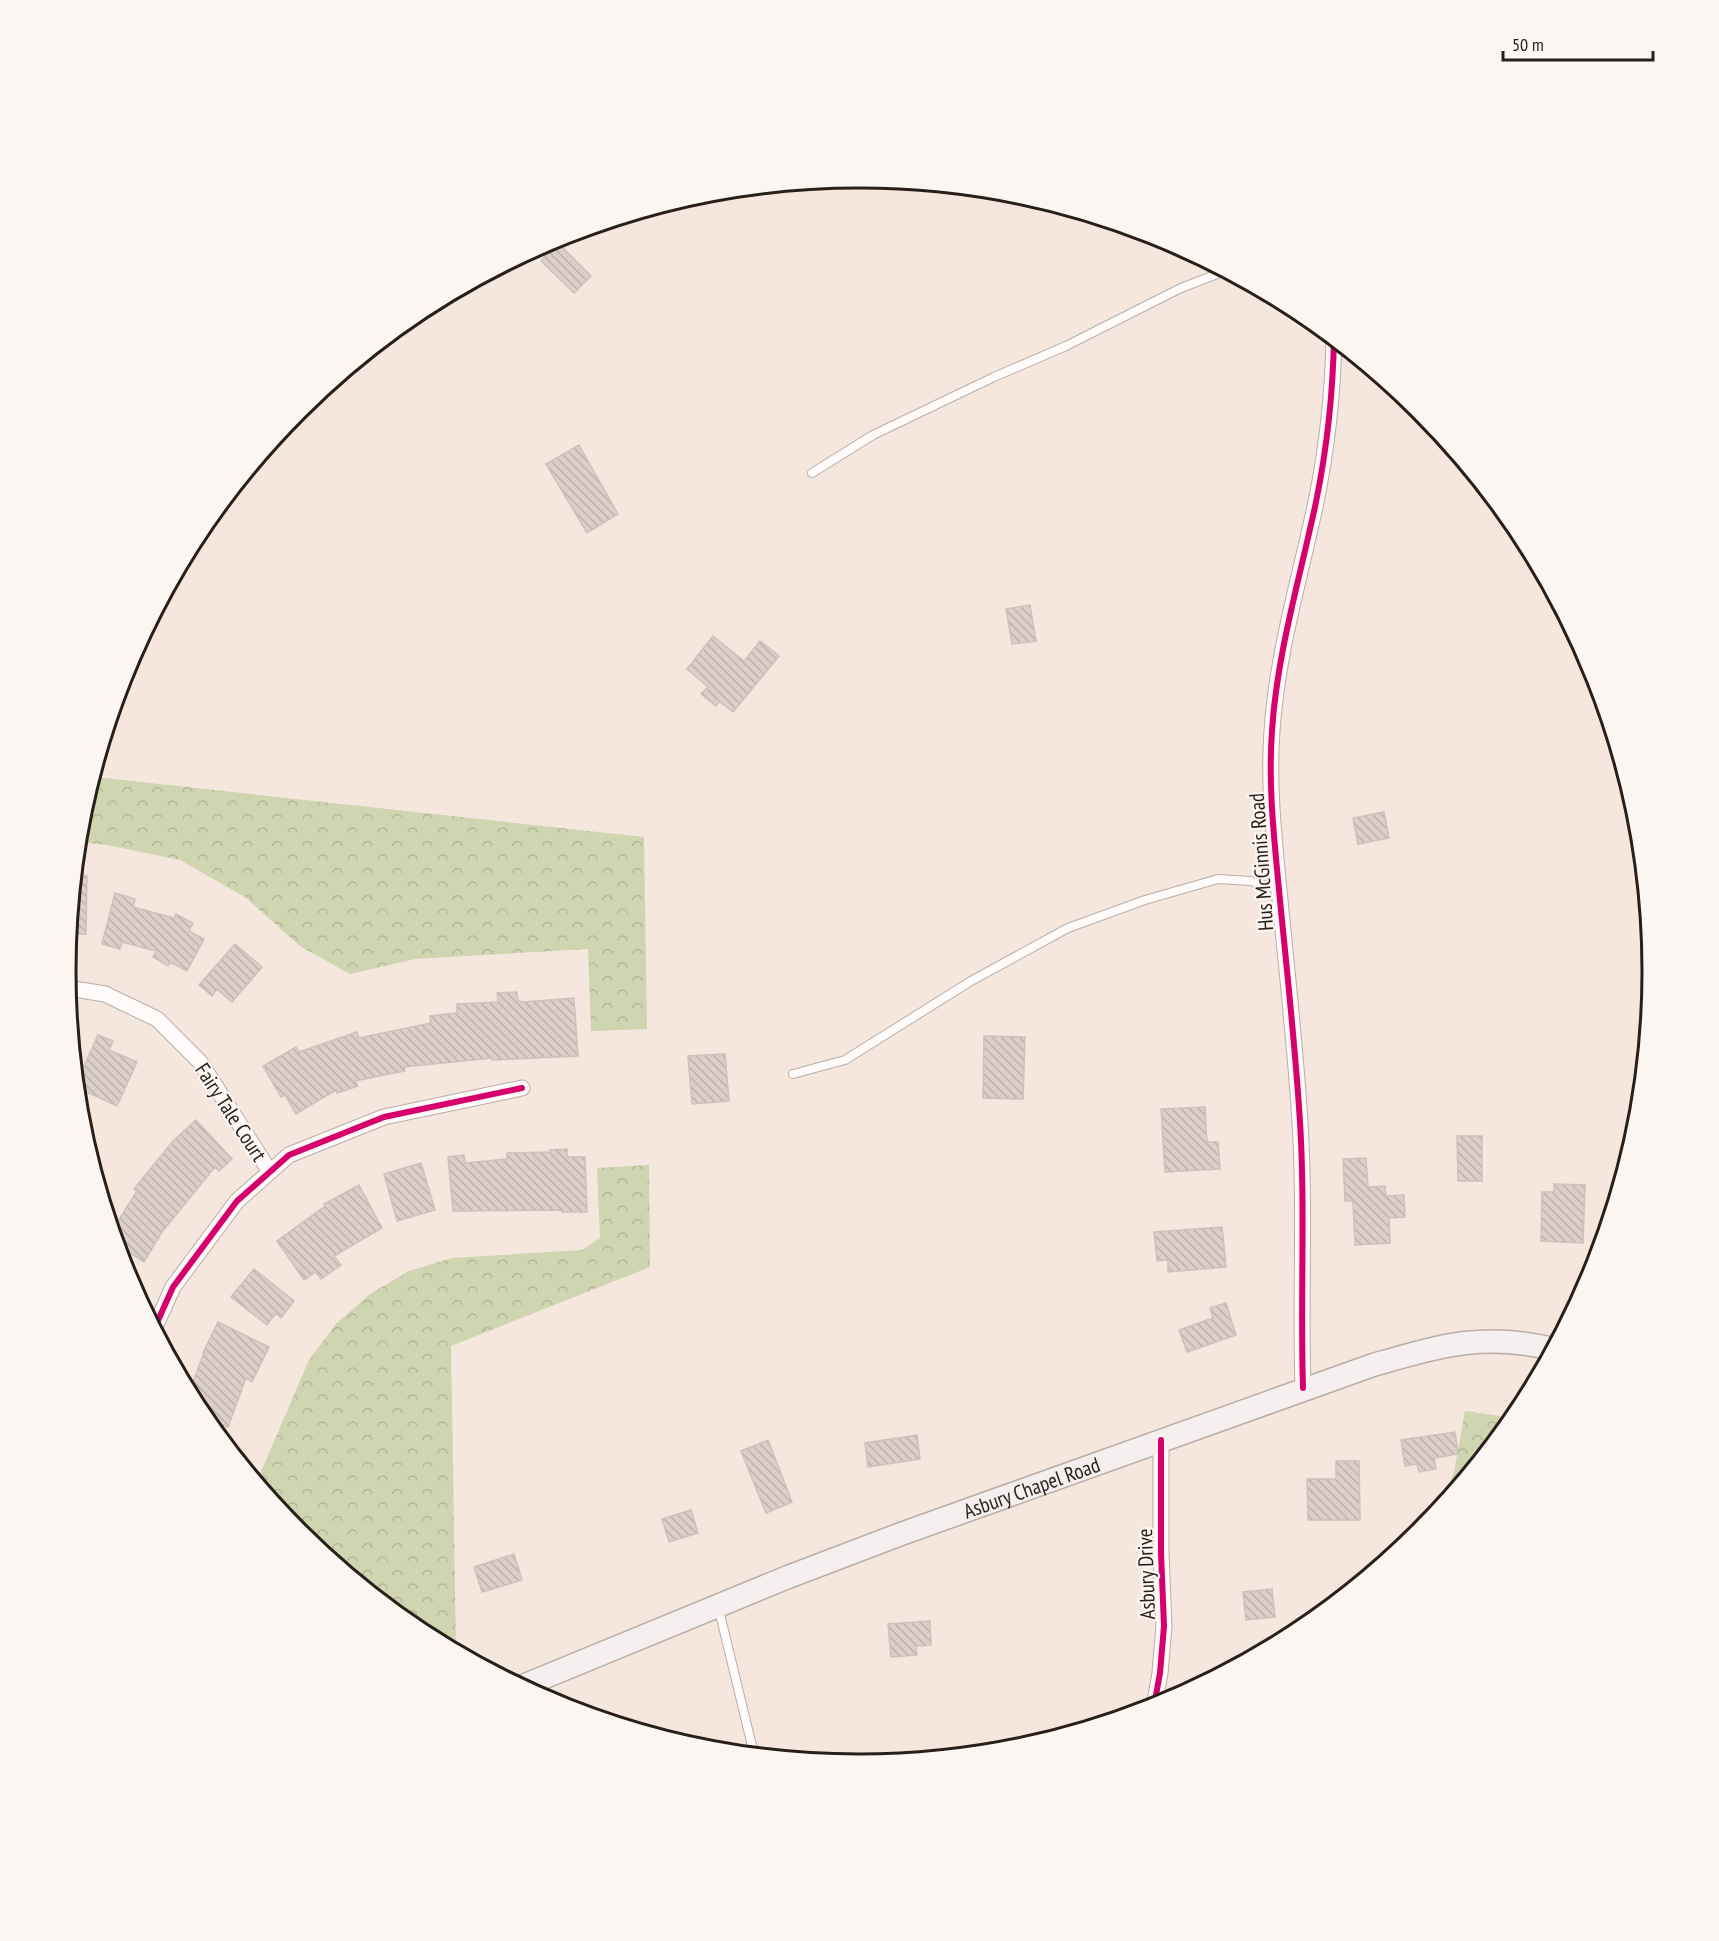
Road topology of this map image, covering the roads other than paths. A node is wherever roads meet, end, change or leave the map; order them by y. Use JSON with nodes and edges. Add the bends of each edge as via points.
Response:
{"nodes":[{"id":1,"x":1217,"y":274,"type":"edge"},
{"id":2,"x":1333,"y":347,"type":"edge"},
{"id":3,"x":812,"y":473,"type":"dead end"},
{"id":4,"x":1279,"y":889,"type":"junction"},
{"id":5,"x":77,"y":989,"type":"edge"},
{"id":6,"x":793,"y":1074,"type":"dead end"},
{"id":7,"x":522,"y":1088,"type":"dead end"},
{"id":8,"x":270,"y":1172,"type":"junction"},
{"id":9,"x":158,"y":1320,"type":"edge"},
{"id":10,"x":1546,"y":1348,"type":"edge"},
{"id":11,"x":1303,"y":1388,"type":"junction"},
{"id":12,"x":1161,"y":1440,"type":"junction"},
{"id":13,"x":718,"y":1606,"type":"junction"},
{"id":14,"x":533,"y":1682,"type":"edge"},
{"id":15,"x":1156,"y":1695,"type":"edge"},
{"id":16,"x":752,"y":1746,"type":"edge"}],
"edges":[{"from":1,"to":3,"type":"lane","via":[[873,435]]},
{"from":2,"to":4,"type":"street","name":"Hus McGinnis Road","via":[[1326,441],[1286,633],[1273,722],[1271,764]]},
{"from":4,"to":6,"type":"lane","via":[[1250,881],[1218,879],[1068,928],[971,981],[845,1060]]},
{"from":4,"to":11,"type":"street","name":"Hus McGinnis Road","via":[[1299,1108]]},
{"from":5,"to":8,"type":"street","name":"Fairy Tale Court","via":[[105,994],[157,1019],[200,1062]]},
{"from":7,"to":8,"type":"street","via":[[384,1117],[289,1155]]},
{"from":8,"to":9,"type":"street","via":[[237,1201],[173,1287]]},
{"from":10,"to":11,"type":"main road","name":"Asbury Chapel Road","via":[[1498,1340],[1440,1346]]},
{"from":11,"to":12,"type":"main road","name":"Asbury Chapel Road"},
{"from":12,"to":13,"type":"main road","name":"Asbury Chapel Road","via":[[788,1576]]},
{"from":12,"to":15,"type":"street","name":"Asbury Drive","via":[[1164,1626]]},
{"from":13,"to":14,"type":"main road","name":"Asbury Chapel Road"},
{"from":13,"to":16,"type":"lane"}]}
